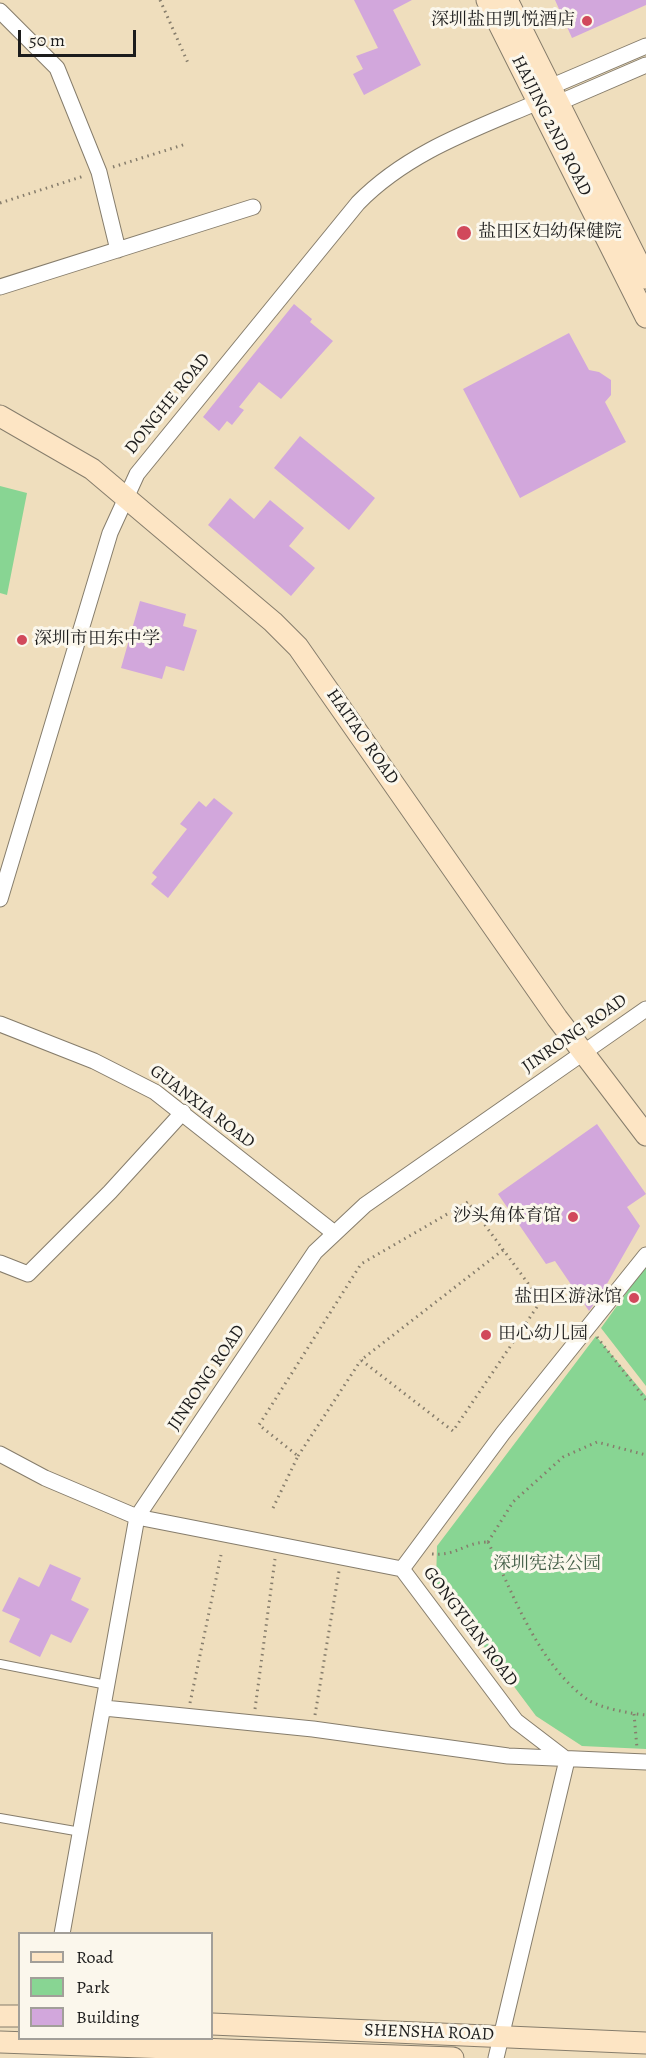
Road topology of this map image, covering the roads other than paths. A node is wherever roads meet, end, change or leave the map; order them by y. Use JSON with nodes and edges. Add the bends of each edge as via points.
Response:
{"nodes":[{"id":1,"x":487,"y":0,"type":"edge"},
{"id":2,"x":507,"y":0,"type":"edge"},
{"id":3,"x":0,"y":11,"type":"edge"},
{"id":4,"x":646,"y":46,"type":"edge"},
{"id":5,"x":646,"y":65,"type":"edge"},
{"id":6,"x":549,"y":97,"type":"junction"},
{"id":7,"x":254,"y":207,"type":"dead end"},
{"id":8,"x":118,"y":250,"type":"junction"},
{"id":9,"x":646,"y":278,"type":"edge"},
{"id":10,"x":0,"y":287,"type":"edge"},
{"id":11,"x":646,"y":317,"type":"edge"},
{"id":12,"x":0,"y":416,"type":"edge"},
{"id":13,"x":126,"y":498,"type":"junction"},
{"id":14,"x":0,"y":899,"type":"edge"},
{"id":15,"x":646,"y":1009,"type":"edge"},
{"id":16,"x":1,"y":1027,"type":"edge"},
{"id":17,"x":583,"y":1052,"type":"junction"},
{"id":18,"x":183,"y":1112,"type":"junction"},
{"id":19,"x":646,"y":1135,"type":"edge"},
{"id":20,"x":333,"y":1232,"type":"junction"},
{"id":21,"x":646,"y":1256,"type":"edge"},
{"id":22,"x":0,"y":1263,"type":"edge"},
{"id":23,"x":0,"y":1454,"type":"edge"},
{"id":24,"x":137,"y":1517,"type":"junction"},
{"id":25,"x":402,"y":1569,"type":"junction"},
{"id":26,"x":0,"y":1664,"type":"edge"},
{"id":27,"x":107,"y":1685,"type":"junction"},
{"id":28,"x":104,"y":1708,"type":"junction"},
{"id":29,"x":567,"y":1760,"type":"junction"},
{"id":30,"x":642,"y":1762,"type":"edge"},
{"id":31,"x":0,"y":1818,"type":"edge"},
{"id":32,"x":81,"y":1832,"type":"junction"},
{"id":33,"x":62,"y":1932,"type":"edge"},
{"id":34,"x":0,"y":2016,"type":"edge"},
{"id":35,"x":18,"y":2016,"type":"edge"},
{"id":36,"x":213,"y":2024,"type":"edge"},
{"id":37,"x":501,"y":2036,"type":"junction"},
{"id":38,"x":42,"y":2041,"type":"edge"},
{"id":39,"x":0,"y":2042,"type":"edge"},
{"id":40,"x":646,"y":2043,"type":"edge"},
{"id":41,"x":453,"y":2058,"type":"edge"},
{"id":42,"x":496,"y":2058,"type":"edge"}],
"edges":[{"from":1,"to":6,"type":"street","name":"HAIJING 2ND ROAD"},
{"from":2,"to":6,"type":"street","name":"HAIJING 2ND ROAD"},
{"from":3,"to":8,"type":"street","via":[[57,68],[99,172]]},
{"from":4,"to":6,"type":"street","name":"DONGHE ROAD"},
{"from":5,"to":6,"type":"street","name":"DONGHE ROAD"},
{"from":6,"to":9,"type":"street","name":"HAIJING 2ND ROAD"},
{"from":6,"to":11,"type":"street","name":"HAIJING 2ND ROAD"},
{"from":6,"to":13,"type":"street","name":"DONGHE ROAD","via":[[428,151],[378,182],[144,463]]},
{"from":7,"to":8,"type":"street"},
{"from":8,"to":10,"type":"street"},
{"from":12,"to":13,"type":"street","name":"HAITAO ROAD","via":[[92,469]]},
{"from":13,"to":14,"type":"street","name":"DONGHE ROAD","via":[[110,533]]},
{"from":13,"to":17,"type":"street","name":"HAITAO ROAD","via":[[298,647]]},
{"from":15,"to":17,"type":"street","name":"JINRONG ROAD"},
{"from":16,"to":18,"type":"street","name":"GUANXIA ROAD","via":[[125,1075]]},
{"from":17,"to":19,"type":"street","name":"HAITAO ROAD"},
{"from":17,"to":20,"type":"street","name":"JINRONG ROAD","via":[[365,1205]]},
{"from":18,"to":20,"type":"street","name":"GUANXIA ROAD"},
{"from":18,"to":22,"type":"street","via":[[28,1274]]},
{"from":20,"to":24,"type":"street","name":"JINRONG ROAD","via":[[315,1252]]},
{"from":21,"to":25,"type":"street","via":[[502,1433]]},
{"from":23,"to":24,"type":"street","name":"GONGYUAN ROAD","via":[[45,1478]]},
{"from":24,"to":25,"type":"street","name":"GONGYUAN ROAD"},
{"from":24,"to":27,"type":"street","name":"JINRONG ROAD"},
{"from":25,"to":29,"type":"street","name":"GONGYUAN ROAD","via":[[516,1721]]},
{"from":26,"to":27,"type":"lane"},
{"from":27,"to":28,"type":"street","name":"JINRONG ROAD"},
{"from":28,"to":29,"type":"street"},
{"from":28,"to":32,"type":"street","name":"JINRONG ROAD"},
{"from":29,"to":30,"type":"street"},
{"from":29,"to":37,"type":"street"},
{"from":31,"to":32,"type":"lane"},
{"from":32,"to":33,"type":"street","name":"JINRONG ROAD"},
{"from":34,"to":35,"type":"street"},
{"from":36,"to":37,"type":"street","name":"SHENSHA ROAD"},
{"from":37,"to":40,"type":"street","name":"SHENSHA ROAD"},
{"from":37,"to":42,"type":"street"},
{"from":38,"to":39,"type":"street","name":"SHENSHA ROAD"},
{"from":38,"to":41,"type":"street","name":"SHENSHA ROAD"}]}
